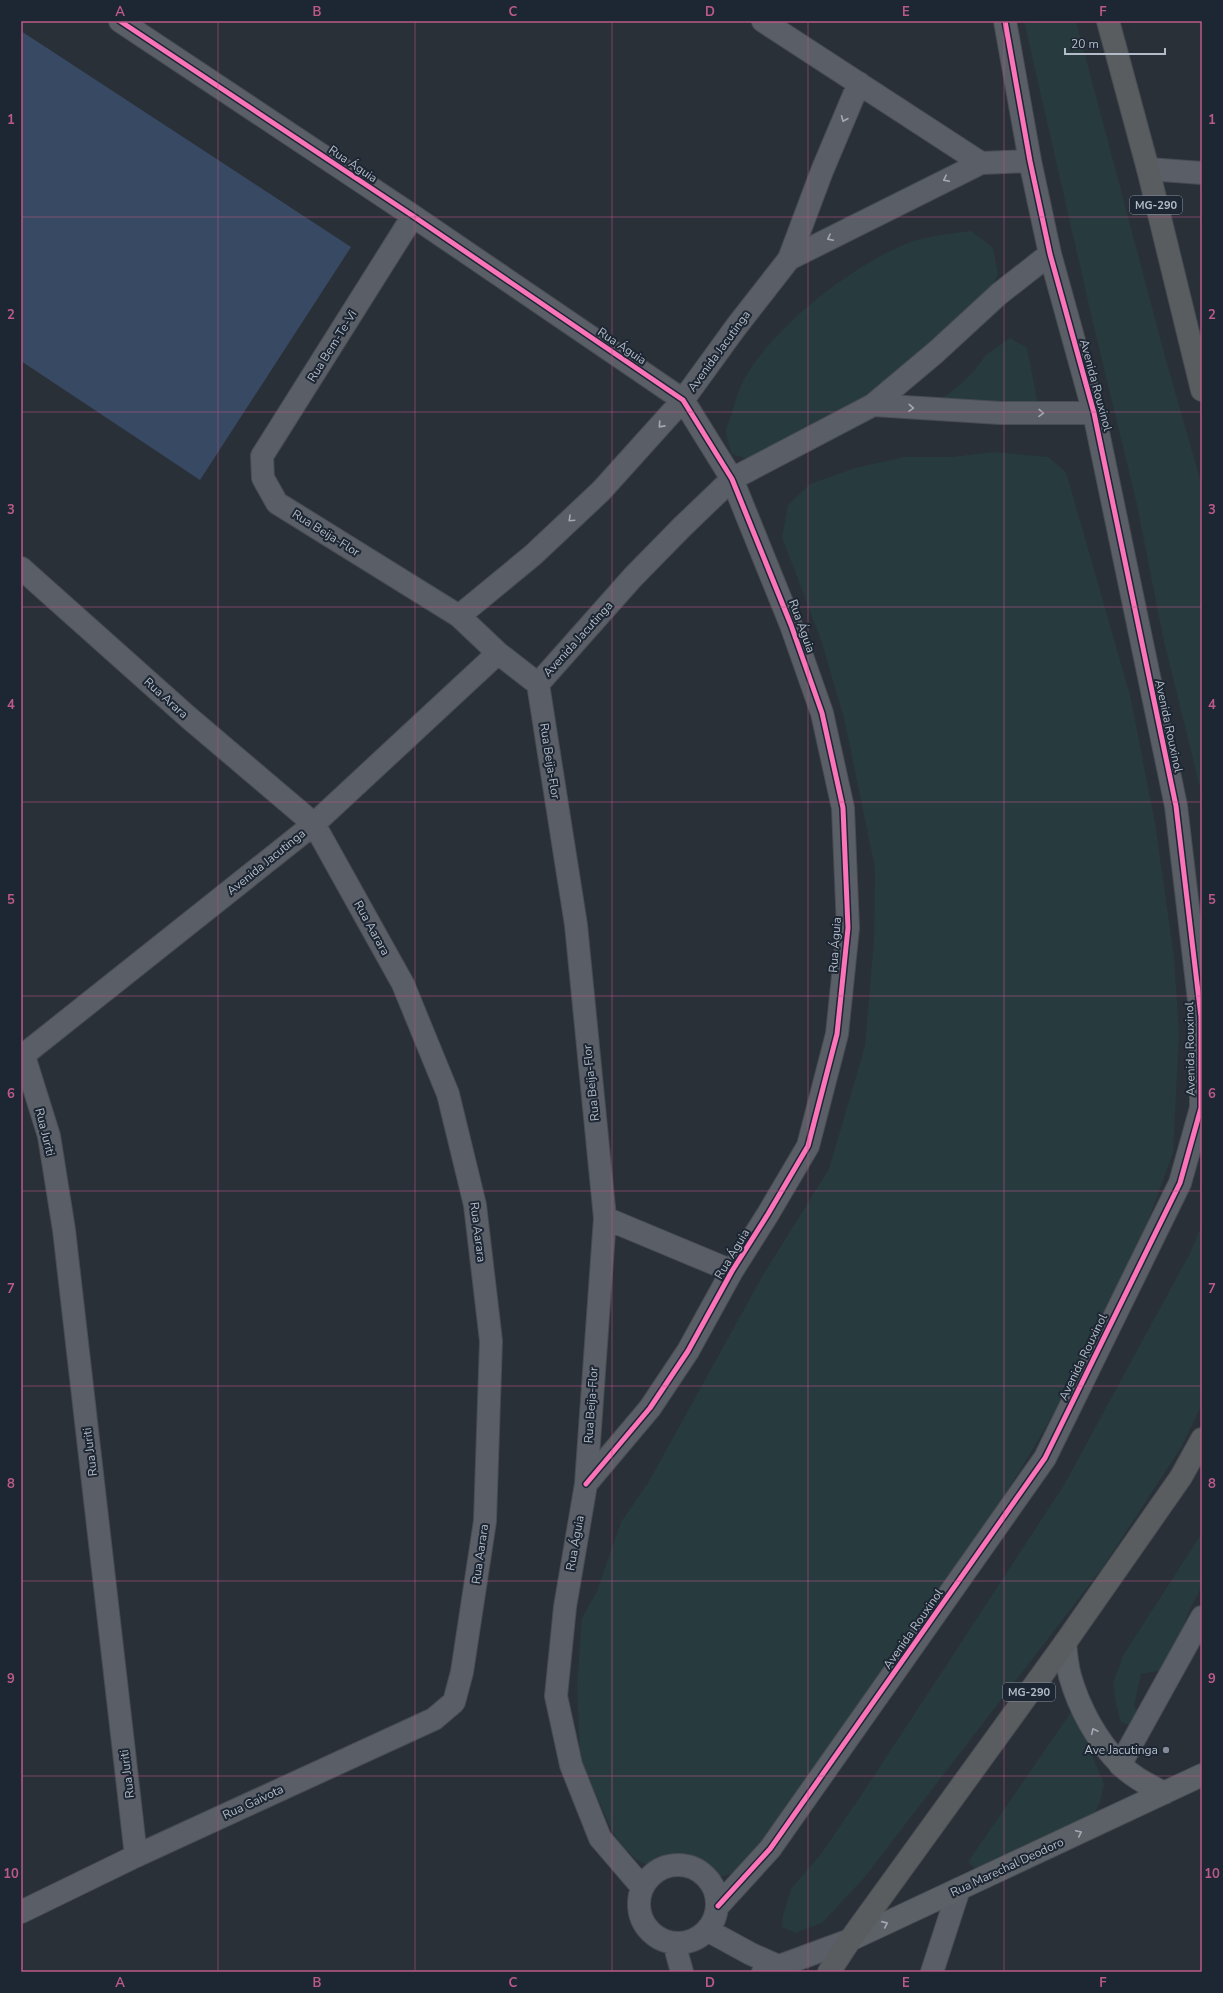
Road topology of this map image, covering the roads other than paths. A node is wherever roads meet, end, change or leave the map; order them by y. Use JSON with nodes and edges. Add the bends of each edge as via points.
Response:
{"nodes":[{"id":1,"x":120,"y":21,"type":"edge"},
{"id":2,"x":763,"y":21,"type":"edge"},
{"id":3,"x":1004,"y":21,"type":"edge"},
{"id":4,"x":1108,"y":21,"type":"edge"},
{"id":5,"x":860,"y":83,"type":"junction"},
{"id":6,"x":1030,"y":161,"type":"junction"},
{"id":7,"x":981,"y":162,"type":"junction"},
{"id":8,"x":1148,"y":170,"type":"junction"},
{"id":9,"x":1202,"y":173,"type":"edge"},
{"id":10,"x":414,"y":216,"type":"junction"},
{"id":11,"x":1050,"y":254,"type":"junction"},
{"id":12,"x":789,"y":259,"type":"junction"},
{"id":13,"x":1202,"y":390,"type":"edge"},
{"id":14,"x":683,"y":400,"type":"junction"},
{"id":15,"x":872,"y":406,"type":"junction"},
{"id":16,"x":1094,"y":414,"type":"junction"},
{"id":17,"x":264,"y":478,"type":"joint"},
{"id":18,"x":732,"y":480,"type":"junction"},
{"id":19,"x":21,"y":568,"type":"edge"},
{"id":20,"x":459,"y":616,"type":"junction"},
{"id":21,"x":498,"y":654,"type":"junction"},
{"id":22,"x":538,"y":684,"type":"junction"},
{"id":23,"x":314,"y":824,"type":"junction"},
{"id":24,"x":22,"y":1055,"type":"edge"},
{"id":25,"x":604,"y":1218,"type":"junction"},
{"id":26,"x":732,"y":1271,"type":"junction"},
{"id":27,"x":1202,"y":1439,"type":"edge"},
{"id":28,"x":586,"y":1484,"type":"junction"},
{"id":29,"x":1201,"y":1621,"type":"edge"},
{"id":30,"x":1065,"y":1642,"type":"junction"},
{"id":31,"x":462,"y":1672,"type":"joint"},
{"id":32,"x":1120,"y":1765,"type":"junction"},
{"id":33,"x":1202,"y":1775,"type":"edge"},
{"id":34,"x":1164,"y":1793,"type":"junction"},
{"id":35,"x":136,"y":1856,"type":"junction"},
{"id":36,"x":642,"y":1887,"type":"junction"},
{"id":37,"x":959,"y":1890,"type":"junction"},
{"id":38,"x":718,"y":1906,"type":"junction"},
{"id":39,"x":21,"y":1912,"type":"edge"},
{"id":40,"x":707,"y":1930,"type":"junction"},
{"id":41,"x":850,"y":1940,"type":"junction"},
{"id":42,"x":674,"y":1943,"type":"junction"},
{"id":43,"x":770,"y":1969,"type":"edge"},
{"id":44,"x":682,"y":1972,"type":"edge"},
{"id":45,"x":829,"y":1972,"type":"edge"},
{"id":46,"x":932,"y":1972,"type":"edge"}],
"edges":[{"from":1,"to":10,"type":"street","name":"Rua Águia"},
{"from":2,"to":5,"type":"street"},
{"from":3,"to":6,"type":"street","name":"Avenida Rouxinol"},
{"from":4,"to":8,"type":"highway","number":"MG-290"},
{"from":5,"to":7,"type":"street"},
{"from":5,"to":12,"type":"street","one_way":true,"via":[[822,171]]},
{"from":6,"to":7,"type":"street","name":"Avenida Jacutinga"},
{"from":6,"to":11,"type":"street","name":"Avenida Rouxinol"},
{"from":7,"to":12,"type":"street","name":"Avenida Jacutinga","one_way":true},
{"from":8,"to":9,"type":"street"},
{"from":8,"to":13,"type":"highway","number":"MG-290"},
{"from":10,"to":14,"type":"street","name":"Rua Águia"},
{"from":10,"to":17,"type":"street","name":"Rua Bem-Te-Vi","via":[[262,456]]},
{"from":11,"to":15,"type":"street","name":"Avenida Jacutinga","via":[[999,294]]},
{"from":11,"to":16,"type":"street","name":"Avenida Rouxinol"},
{"from":12,"to":14,"type":"street","name":"Avenida Jacutinga"},
{"from":14,"to":18,"type":"street","name":"Rua Águia"},
{"from":14,"to":20,"type":"street","name":"Avenida Jacutinga","one_way":true,"via":[[601,491],[533,555]]},
{"from":15,"to":16,"type":"street","one_way":true,"via":[[1000,413]]},
{"from":15,"to":18,"type":"street","name":"Avenida Jacutinga"},
{"from":16,"to":38,"type":"street","name":"Avenida Rouxinol","via":[[1176,806],[1202,1017],[1201,1108],[1180,1182],[1045,1458],[770,1849]]},
{"from":17,"to":20,"type":"street","name":"Rua Beija-Flor","via":[[277,503]]},
{"from":18,"to":22,"type":"street","name":"Avenida Jacutinga","via":[[639,572]]},
{"from":18,"to":26,"type":"street","name":"Rua Águia","via":[[792,625],[822,713],[843,808],[848,928],[837,1034],[808,1146]]},
{"from":19,"to":23,"type":"street","name":"Rua Arara","via":[[188,717]]},
{"from":20,"to":21,"type":"street","name":"Avenida Jacutinga"},
{"from":21,"to":22,"type":"street","name":"Avenida Jacutinga"},
{"from":21,"to":23,"type":"street","name":"Avenida Jacutinga"},
{"from":22,"to":25,"type":"street","name":"Rua Beija-Flor","via":[[576,925]]},
{"from":23,"to":24,"type":"street","name":"Avenida Jacutinga"},
{"from":23,"to":31,"type":"street","name":"Rua Aarara","via":[[403,984],[448,1094],[476,1205],[490,1349],[485,1521]]},
{"from":24,"to":35,"type":"street","name":"Rua Juriti","via":[[49,1136],[64,1230]]},
{"from":25,"to":26,"type":"street"},
{"from":25,"to":28,"type":"street","name":"Rua Beija-Flor"},
{"from":26,"to":28,"type":"street","name":"Rua Águia","via":[[688,1351],[650,1408]]},
{"from":27,"to":30,"type":"highway","number":"MG-290","via":[[1181,1477]]},
{"from":28,"to":36,"type":"street","name":"Rua Águia","via":[[564,1607],[556,1696],[571,1765],[600,1838]]},
{"from":29,"to":32,"type":"street"},
{"from":32,"to":30,"type":"main road","one_way":true,"via":[[1097,1737],[1077,1697],[1070,1676]]},
{"from":30,"to":41,"type":"highway","number":"MG-290"},
{"from":31,"to":35,"type":"street","name":"Rua Gaivota","via":[[454,1702],[434,1719]]},
{"from":32,"to":34,"type":"main road"},
{"from":33,"to":34,"type":"main road","name":"Rua Marechal Deodoro"},
{"from":37,"to":34,"type":"main road","name":"Rua Marechal Deodoro","one_way":true},
{"from":35,"to":39,"type":"street","name":"Rua Gaivota"},
{"from":36,"to":38,"type":"street","via":[[654,1872],[670,1865],[689,1866],[704,1874],[715,1888]]},
{"from":36,"to":42,"type":"street","via":[[639,1905],[644,1923],[656,1937]]},
{"from":41,"to":37,"type":"main road","name":"Rua Marechal Deodoro","one_way":true},
{"from":37,"to":46,"type":"street"},
{"from":38,"to":40,"type":"street"},
{"from":40,"to":42,"type":"street","via":[[692,1941]]},
{"from":40,"to":43,"type":"street","via":[[751,1954]]},
{"from":41,"to":43,"type":"street"},
{"from":41,"to":45,"type":"highway","number":"MG-290"},
{"from":42,"to":44,"type":"street"}]}
